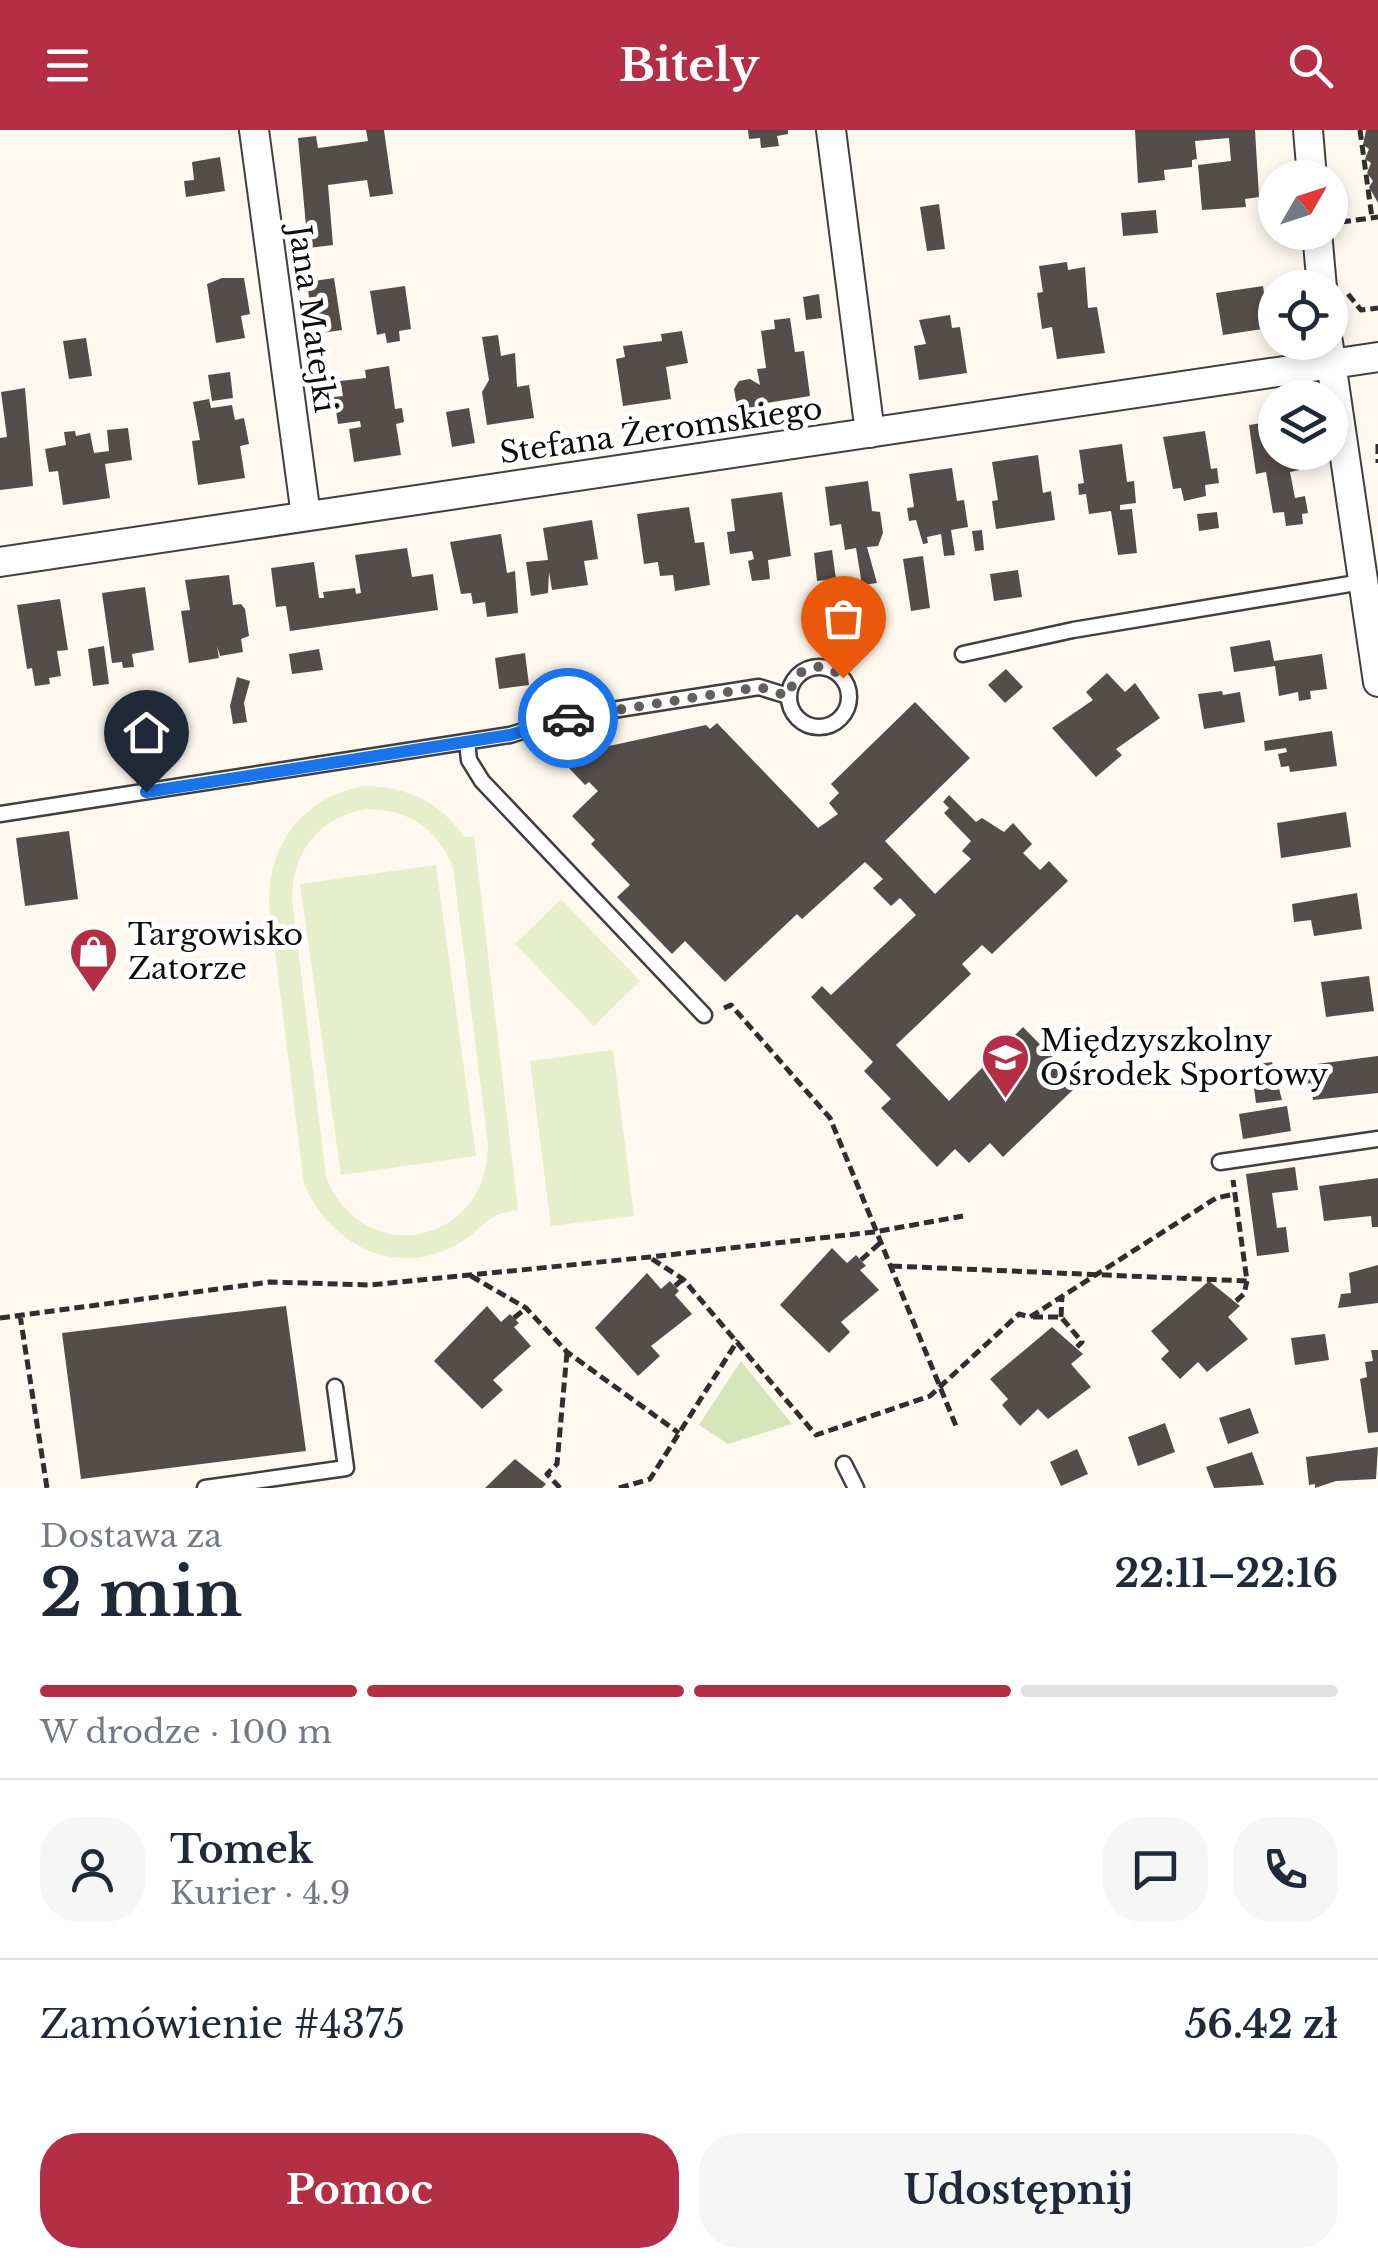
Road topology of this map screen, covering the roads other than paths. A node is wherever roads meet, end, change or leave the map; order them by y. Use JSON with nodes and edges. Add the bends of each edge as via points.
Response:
{"nodes":[{"id":1,"x":254,"y":130,"type":"edge"},
{"id":2,"x":831,"y":130,"type":"edge"},
{"id":3,"x":1308,"y":130,"type":"edge"},
{"id":4,"x":1310,"y":160,"type":"edge"},
{"id":5,"x":1348,"y":355,"type":"edge"},
{"id":6,"x":1378,"y":358,"type":"edge"},
{"id":7,"x":1289,"y":360,"type":"edge"},
{"id":8,"x":1330,"y":360,"type":"edge"},
{"id":9,"x":870,"y":433,"type":"junction"},
{"id":10,"x":306,"y":516,"type":"junction"},
{"id":11,"x":0,"y":562,"type":"edge"},
{"id":12,"x":1370,"y":581,"type":"edge"},
{"id":13,"x":962,"y":654,"type":"dead end"},
{"id":14,"x":1378,"y":682,"type":"edge"},
{"id":15,"x":788,"y":696,"type":"junction"},
{"id":16,"x":467,"y":742,"type":"junction"},
{"id":17,"x":0,"y":814,"type":"edge"},
{"id":18,"x":704,"y":1015,"type":"road end"},
{"id":19,"x":1378,"y":1139,"type":"edge"},
{"id":20,"x":1225,"y":1162,"type":"road end"},
{"id":21,"x":335,"y":1388,"type":"dead end"},
{"id":22,"x":844,"y":1464,"type":"dead end"},
{"id":23,"x":205,"y":1488,"type":"edge"},
{"id":24,"x":856,"y":1488,"type":"edge"}],
"edges":[{"from":1,"to":10,"type":"street","name":"Jana Matejki"},
{"from":2,"to":9,"type":"street"},
{"from":3,"to":4,"type":"street"},
{"from":5,"to":6,"type":"street","name":"Stefana Żeromskiego"},
{"from":7,"to":9,"type":"street","name":"Stefana Żeromskiego"},
{"from":8,"to":12,"type":"street"},
{"from":9,"to":10,"type":"street","name":"Stefana Żeromskiego"},
{"from":10,"to":11,"type":"street","name":"Stefana Żeromskiego"},
{"from":12,"to":13,"type":"lane"},
{"from":12,"to":14,"type":"street"},
{"from":15,"to":15,"type":"lane","via":[[795,716],[814,727],[835,723],[849,697],[835,671],[814,666],[796,676]]},
{"from":15,"to":16,"type":"lane","via":[[759,687],[592,713]]},
{"from":16,"to":17,"type":"lane"},
{"from":16,"to":18,"type":"lane","via":[[482,782]]},
{"from":19,"to":20,"type":"lane"},
{"from":21,"to":23,"type":"lane","via":[[346,1468]]},
{"from":22,"to":24,"type":"lane"}]}
